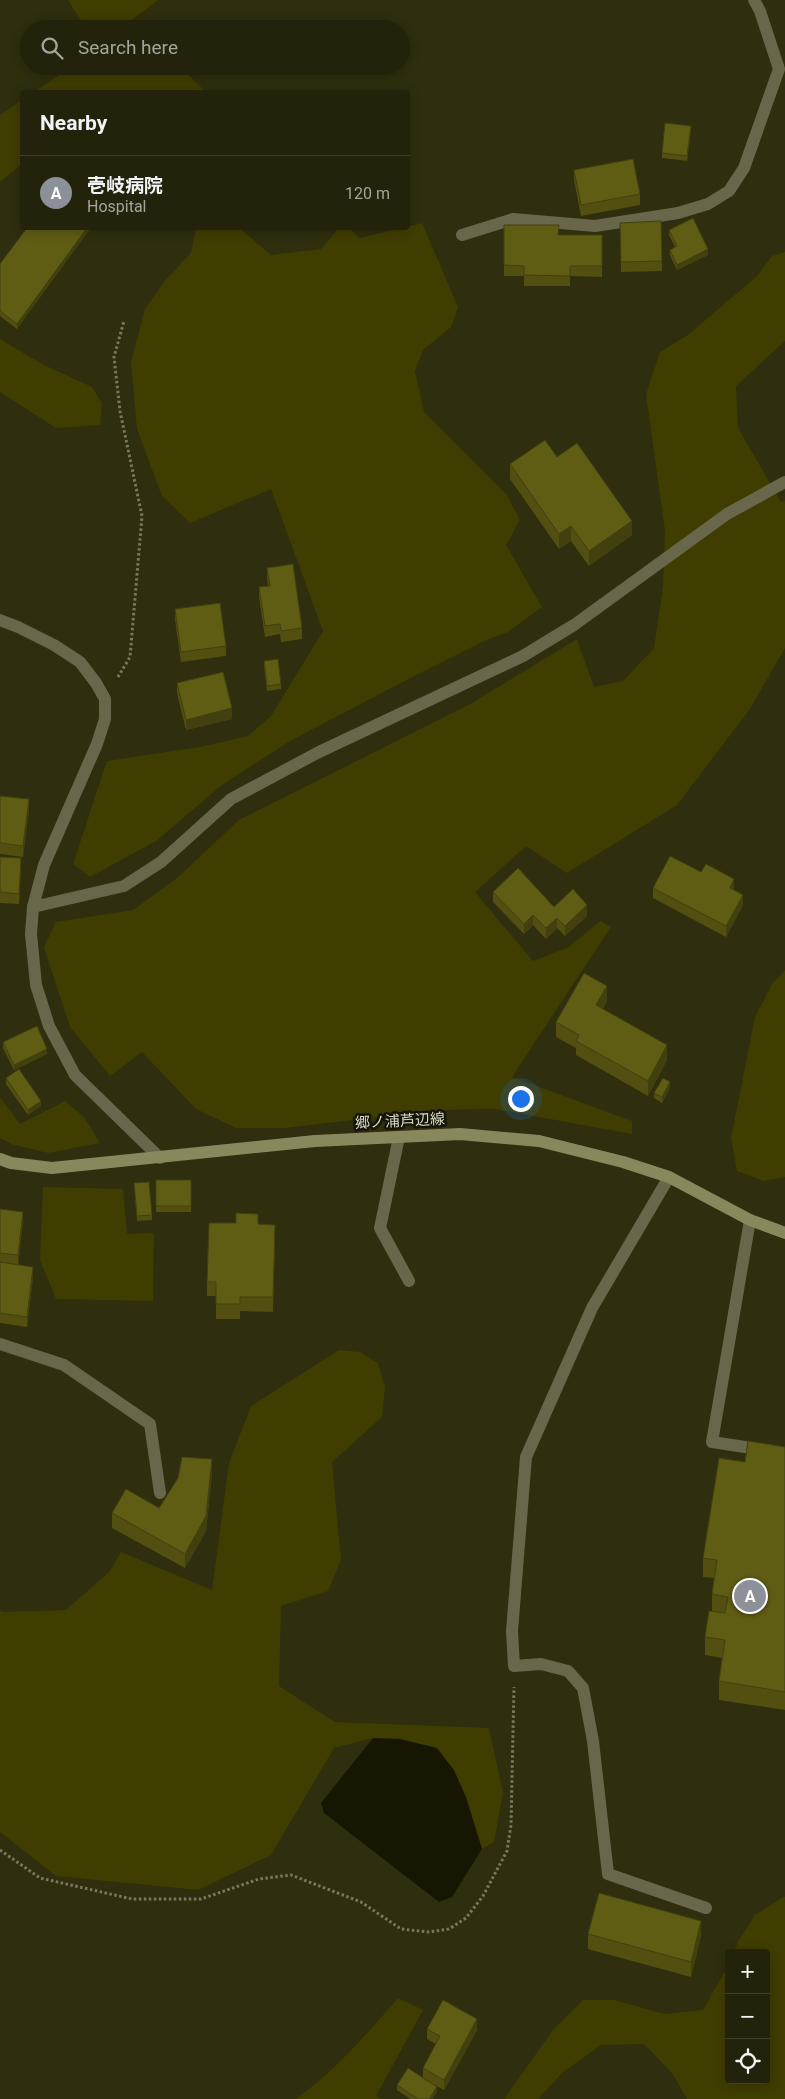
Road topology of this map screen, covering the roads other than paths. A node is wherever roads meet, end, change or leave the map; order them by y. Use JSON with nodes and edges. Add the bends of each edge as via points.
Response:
{"nodes":[{"id":1,"x":754,"y":0,"type":"edge"},
{"id":2,"x":462,"y":235,"type":"dead end"},
{"id":3,"x":785,"y":482,"type":"edge"},
{"id":4,"x":0,"y":620,"type":"edge"},
{"id":5,"x":33,"y":907,"type":"junction"},
{"id":6,"x":399,"y":1137,"type":"junction"},
{"id":7,"x":160,"y":1158,"type":"junction"},
{"id":8,"x":0,"y":1159,"type":"edge"},
{"id":9,"x":669,"y":1177,"type":"junction"},
{"id":10,"x":750,"y":1220,"type":"junction"},
{"id":11,"x":785,"y":1233,"type":"edge"},
{"id":12,"x":409,"y":1281,"type":"dead end"},
{"id":13,"x":0,"y":1344,"type":"edge"},
{"id":14,"x":785,"y":1453,"type":"edge"},
{"id":15,"x":160,"y":1493,"type":"dead end"},
{"id":16,"x":706,"y":1908,"type":"dead end"}],
"edges":[{"from":1,"to":2,"type":"street","via":[[779,69],[744,168],[730,191],[708,204],[678,213],[596,226],[514,219]]},
{"from":3,"to":5,"type":"street","via":[[727,514],[574,625],[523,656],[320,752],[231,799],[160,862],[124,886]]},
{"from":4,"to":5,"type":"street","via":[[54,645],[80,662],[105,699],[105,719],[97,744],[44,865]]},
{"from":5,"to":7,"type":"street","via":[[31,934],[36,985],[49,1026],[75,1075]]},
{"from":6,"to":7,"type":"main road","name":"郷ノ浦芦辺線","via":[[315,1141]]},
{"from":6,"to":9,"type":"main road","name":"郷ノ浦芦辺線","via":[[460,1134],[539,1141]]},
{"from":6,"to":12,"type":"street","via":[[380,1228]]},
{"from":7,"to":8,"type":"main road","name":"郷ノ浦芦辺線","via":[[52,1168]]},
{"from":9,"to":10,"type":"main road","name":"郷ノ浦芦辺線"},
{"from":9,"to":16,"type":"street","via":[[592,1308],[526,1458],[512,1631],[514,1666],[541,1664],[568,1671],[583,1688],[593,1740],[608,1874]]},
{"from":10,"to":11,"type":"main road","name":"郷ノ浦芦辺線"},
{"from":10,"to":14,"type":"street","via":[[712,1442]]},
{"from":13,"to":15,"type":"street","via":[[64,1365],[150,1424]]}]}
